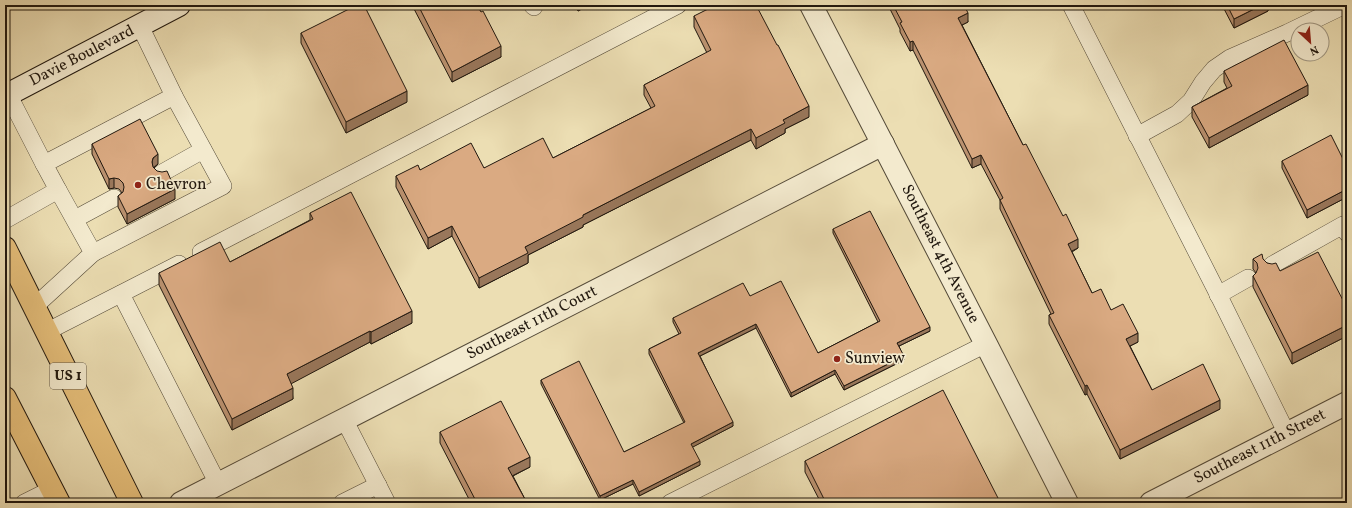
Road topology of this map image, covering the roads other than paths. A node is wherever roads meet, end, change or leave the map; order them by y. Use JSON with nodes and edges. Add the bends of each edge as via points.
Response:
{"nodes":[{"id":1,"x":179,"y":5,"type":"edge"},
{"id":2,"x":678,"y":5,"type":"edge"},
{"id":3,"x":811,"y":5,"type":"edge"},
{"id":4,"x":1071,"y":5,"type":"edge"},
{"id":5,"x":1345,"y":5,"type":"edge"},
{"id":6,"x":140,"y":26,"type":"junction"},
{"id":7,"x":6,"y":95,"type":"edge"},
{"id":8,"x":174,"y":96,"type":"junction"},
{"id":9,"x":1137,"y":136,"type":"junction"},
{"id":10,"x":883,"y":144,"type":"junction"},
{"id":11,"x":203,"y":150,"type":"junction"},
{"id":12,"x":44,"y":164,"type":"junction"},
{"id":13,"x":162,"y":173,"type":"edge"},
{"id":14,"x":58,"y":190,"type":"junction"},
{"id":15,"x":114,"y":198,"type":"dead end"},
{"id":16,"x":75,"y":219,"type":"junction"},
{"id":17,"x":5,"y":220,"type":"edge"},
{"id":18,"x":1345,"y":229,"type":"edge"},
{"id":19,"x":5,"y":248,"type":"edge"},
{"id":20,"x":93,"y":253,"type":"junction"},
{"id":21,"x":1272,"y":264,"type":"edge"},
{"id":22,"x":1248,"y":278,"type":"dead end"},
{"id":23,"x":121,"y":294,"type":"junction"},
{"id":24,"x":1218,"y":295,"type":"junction"},
{"id":25,"x":34,"y":307,"type":"junction"},
{"id":26,"x":46,"y":332,"type":"junction"},
{"id":27,"x":986,"y":344,"type":"junction"},
{"id":28,"x":5,"y":398,"type":"edge"},
{"id":29,"x":1347,"y":403,"type":"edge"},
{"id":30,"x":344,"y":419,"type":"junction"},
{"id":31,"x":11,"y":426,"type":"edge"},
{"id":32,"x":1286,"y":434,"type":"junction"},
{"id":33,"x":218,"y":484,"type":"junction"},
{"id":34,"x":378,"y":485,"type":"junction"},
{"id":35,"x":56,"y":496,"type":"edge"},
{"id":36,"x":24,"y":503,"type":"edge"},
{"id":37,"x":132,"y":503,"type":"edge"},
{"id":38,"x":181,"y":503,"type":"edge"},
{"id":39,"x":342,"y":503,"type":"edge"},
{"id":40,"x":387,"y":503,"type":"edge"},
{"id":41,"x":670,"y":503,"type":"edge"},
{"id":42,"x":1067,"y":503,"type":"edge"},
{"id":43,"x":1151,"y":503,"type":"edge"}],
"edges":[{"from":1,"to":6,"type":"street","name":"Davie Boulevard"},
{"from":2,"to":23,"type":"lane"},
{"from":3,"to":10,"type":"street","name":"Southeast 4th Avenue"},
{"from":4,"to":9,"type":"lane"},
{"from":5,"to":9,"type":"lane","via":[[1230,58],[1214,69],[1191,101],[1177,114]]},
{"from":6,"to":7,"type":"street","name":"Davie Boulevard"},
{"from":6,"to":8,"type":"lane"},
{"from":7,"to":12,"type":"lane"},
{"from":8,"to":11,"type":"lane"},
{"from":8,"to":12,"type":"lane"},
{"from":9,"to":24,"type":"lane"},
{"from":10,"to":27,"type":"street","name":"Southeast 4th Avenue"},
{"from":10,"to":30,"type":"street","name":"Southeast 11th Court"},
{"from":11,"to":13,"type":"lane"},
{"from":11,"to":20,"type":"lane","via":[[222,186]]},
{"from":12,"to":14,"type":"lane"},
{"from":14,"to":16,"type":"lane"},
{"from":14,"to":17,"type":"lane"},
{"from":15,"to":16,"type":"lane"},
{"from":16,"to":20,"type":"lane"},
{"from":18,"to":21,"type":"lane"},
{"from":19,"to":25,"type":"main road","number":"US 1"},
{"from":20,"to":25,"type":"lane"},
{"from":22,"to":24,"type":"lane"},
{"from":23,"to":26,"type":"lane"},
{"from":23,"to":33,"type":"lane"},
{"from":24,"to":32,"type":"lane"},
{"from":25,"to":26,"type":"main road","number":"US 1"},
{"from":26,"to":37,"type":"main road","number":"US 1"},
{"from":27,"to":41,"type":"lane"},
{"from":27,"to":42,"type":"street","name":"Southeast 4th Avenue"},
{"from":28,"to":31,"type":"main road"},
{"from":29,"to":32,"type":"street","name":"Southeast 11th Street"},
{"from":30,"to":33,"type":"street","name":"Southeast 11th Court"},
{"from":30,"to":34,"type":"lane"},
{"from":31,"to":35,"type":"main road"},
{"from":32,"to":43,"type":"street","name":"Southeast 11th Street"},
{"from":33,"to":38,"type":"street","name":"Southeast 11th Court"},
{"from":34,"to":39,"type":"lane"},
{"from":34,"to":40,"type":"lane"},
{"from":35,"to":36,"type":"lane"}]}
